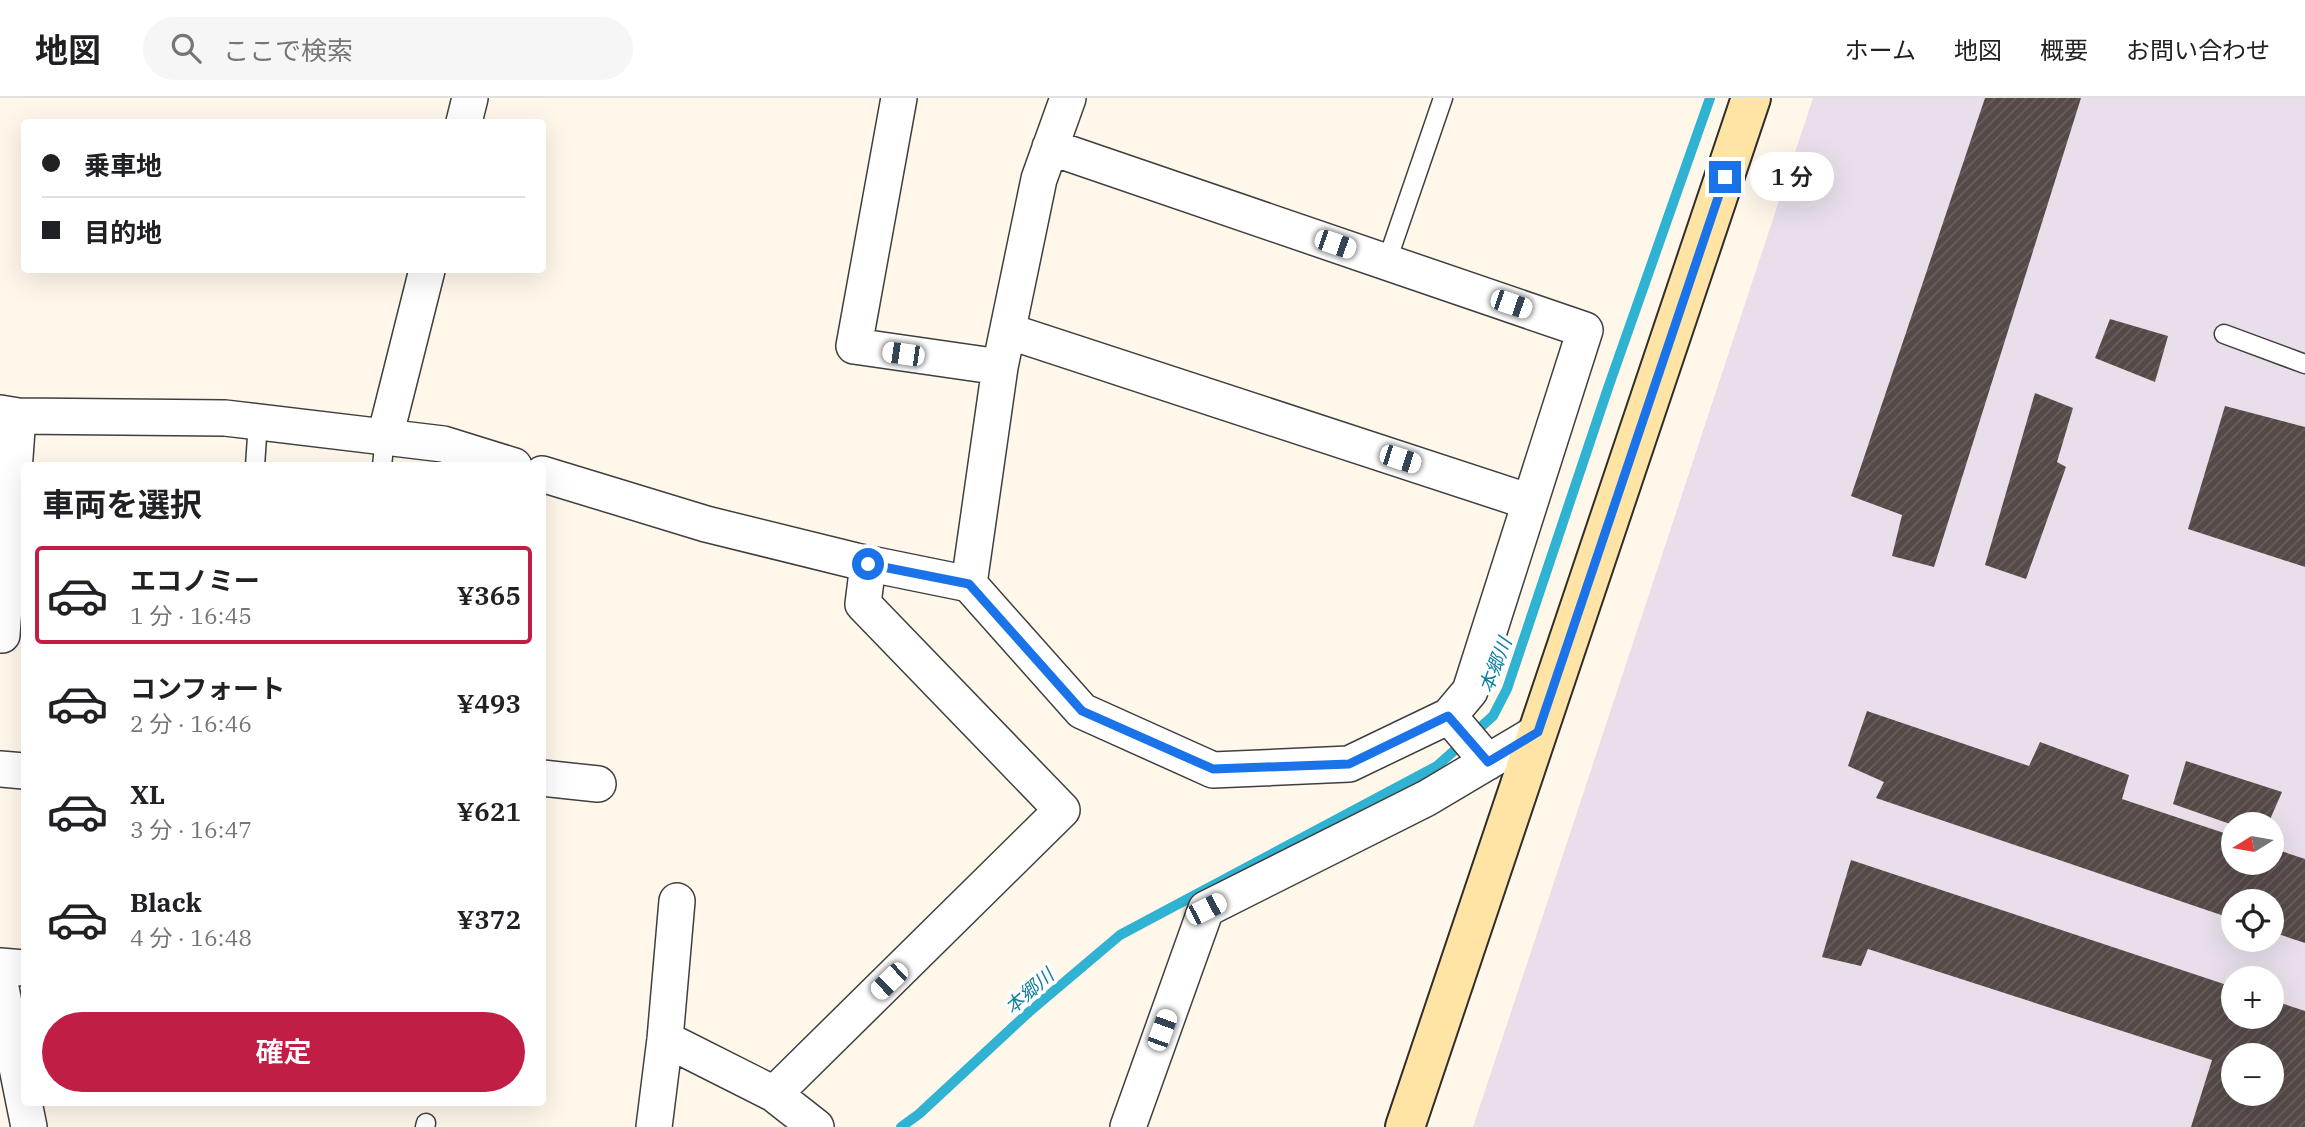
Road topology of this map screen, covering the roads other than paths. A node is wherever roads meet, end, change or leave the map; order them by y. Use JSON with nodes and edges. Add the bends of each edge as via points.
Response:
{"nodes":[{"id":1,"x":470,"y":98,"type":"edge"},
{"id":2,"x":899,"y":98,"type":"edge"},
{"id":3,"x":1068,"y":98,"type":"edge"},
{"id":4,"x":1443,"y":98,"type":"edge"},
{"id":5,"x":1751,"y":98,"type":"edge"},
{"id":6,"x":465,"y":119,"type":"edge"},
{"id":7,"x":1050,"y":147,"type":"junction"},
{"id":8,"x":1387,"y":261,"type":"junction"},
{"id":9,"x":426,"y":273,"type":"edge"},
{"id":10,"x":1008,"y":331,"type":"junction"},
{"id":11,"x":2224,"y":334,"type":"dead end"},
{"id":12,"x":2305,"y":363,"type":"edge"},
{"id":13,"x":1000,"y":368,"type":"junction"},
{"id":14,"x":9,"y":414,"type":"edge"},
{"id":15,"x":258,"y":422,"type":"junction"},
{"id":16,"x":384,"y":451,"type":"edge"},
{"id":17,"x":255,"y":462,"type":"edge"},
{"id":18,"x":501,"y":462,"type":"edge"},
{"id":19,"x":546,"y":475,"type":"edge"},
{"id":20,"x":1530,"y":502,"type":"junction"},
{"id":21,"x":868,"y":564,"type":"junction"},
{"id":22,"x":969,"y":584,"type":"junction"},
{"id":23,"x":0,"y":635,"type":"edge"},
{"id":24,"x":1448,"y":716,"type":"junction"},
{"id":25,"x":1538,"y":732,"type":"junction"},
{"id":26,"x":1488,"y":761,"type":"junction"},
{"id":27,"x":0,"y":769,"type":"edge"},
{"id":28,"x":21,"y":771,"type":"edge"},
{"id":29,"x":546,"y":778,"type":"edge"},
{"id":30,"x":598,"y":784,"type":"dead end"},
{"id":31,"x":677,"y":901,"type":"dead end"},
{"id":32,"x":0,"y":966,"type":"edge"},
{"id":33,"x":21,"y":968,"type":"edge"},
{"id":34,"x":0,"y":982,"type":"edge"},
{"id":35,"x":665,"y":1039,"type":"junction"},
{"id":36,"x":21,"y":1084,"type":"edge"},
{"id":37,"x":774,"y":1094,"type":"junction"},
{"id":38,"x":26,"y":1106,"type":"edge"},
{"id":39,"x":30,"y":1127,"type":"edge"},
{"id":40,"x":654,"y":1127,"type":"edge"},
{"id":41,"x":816,"y":1127,"type":"edge"},
{"id":42,"x":1128,"y":1127,"type":"edge"},
{"id":43,"x":1405,"y":1127,"type":"edge"}],
"edges":[{"from":1,"to":6,"type":"street"},
{"from":2,"to":13,"type":"street","via":[[854,346]]},
{"from":3,"to":7,"type":"street"},
{"from":4,"to":8,"type":"lane"},
{"from":5,"to":25,"type":"street"},
{"from":7,"to":8,"type":"street"},
{"from":7,"to":10,"type":"street","via":[[1039,179]]},
{"from":8,"to":20,"type":"street","via":[[1585,330]]},
{"from":9,"to":16,"type":"street"},
{"from":10,"to":13,"type":"street"},
{"from":10,"to":20,"type":"street"},
{"from":11,"to":12,"type":"lane"},
{"from":13,"to":22,"type":"street"},
{"from":14,"to":15,"type":"street"},
{"from":14,"to":23,"type":"street"},
{"from":15,"to":16,"type":"street"},
{"from":15,"to":17,"type":"lane"},
{"from":16,"to":18,"type":"street","via":[[443,444]]},
{"from":19,"to":21,"type":"street","via":[[706,524]]},
{"from":20,"to":24,"type":"street","via":[[1470,691]]},
{"from":21,"to":22,"type":"street"},
{"from":21,"to":37,"type":"street","via":[[863,604],[1062,810]]},
{"from":22,"to":24,"type":"street","via":[[1082,711],[1213,769],[1349,764]]},
{"from":24,"to":26,"type":"street"},
{"from":25,"to":26,"type":"street"},
{"from":25,"to":43,"type":"street"},
{"from":26,"to":42,"type":"street","via":[[1427,798],[1206,909]]},
{"from":27,"to":28,"type":"street"},
{"from":29,"to":30,"type":"street"},
{"from":31,"to":35,"type":"street"},
{"from":32,"to":33,"type":"street"},
{"from":34,"to":36,"type":"street"},
{"from":35,"to":37,"type":"street"},
{"from":35,"to":40,"type":"street"},
{"from":37,"to":41,"type":"street"},
{"from":38,"to":39,"type":"street"}]}
